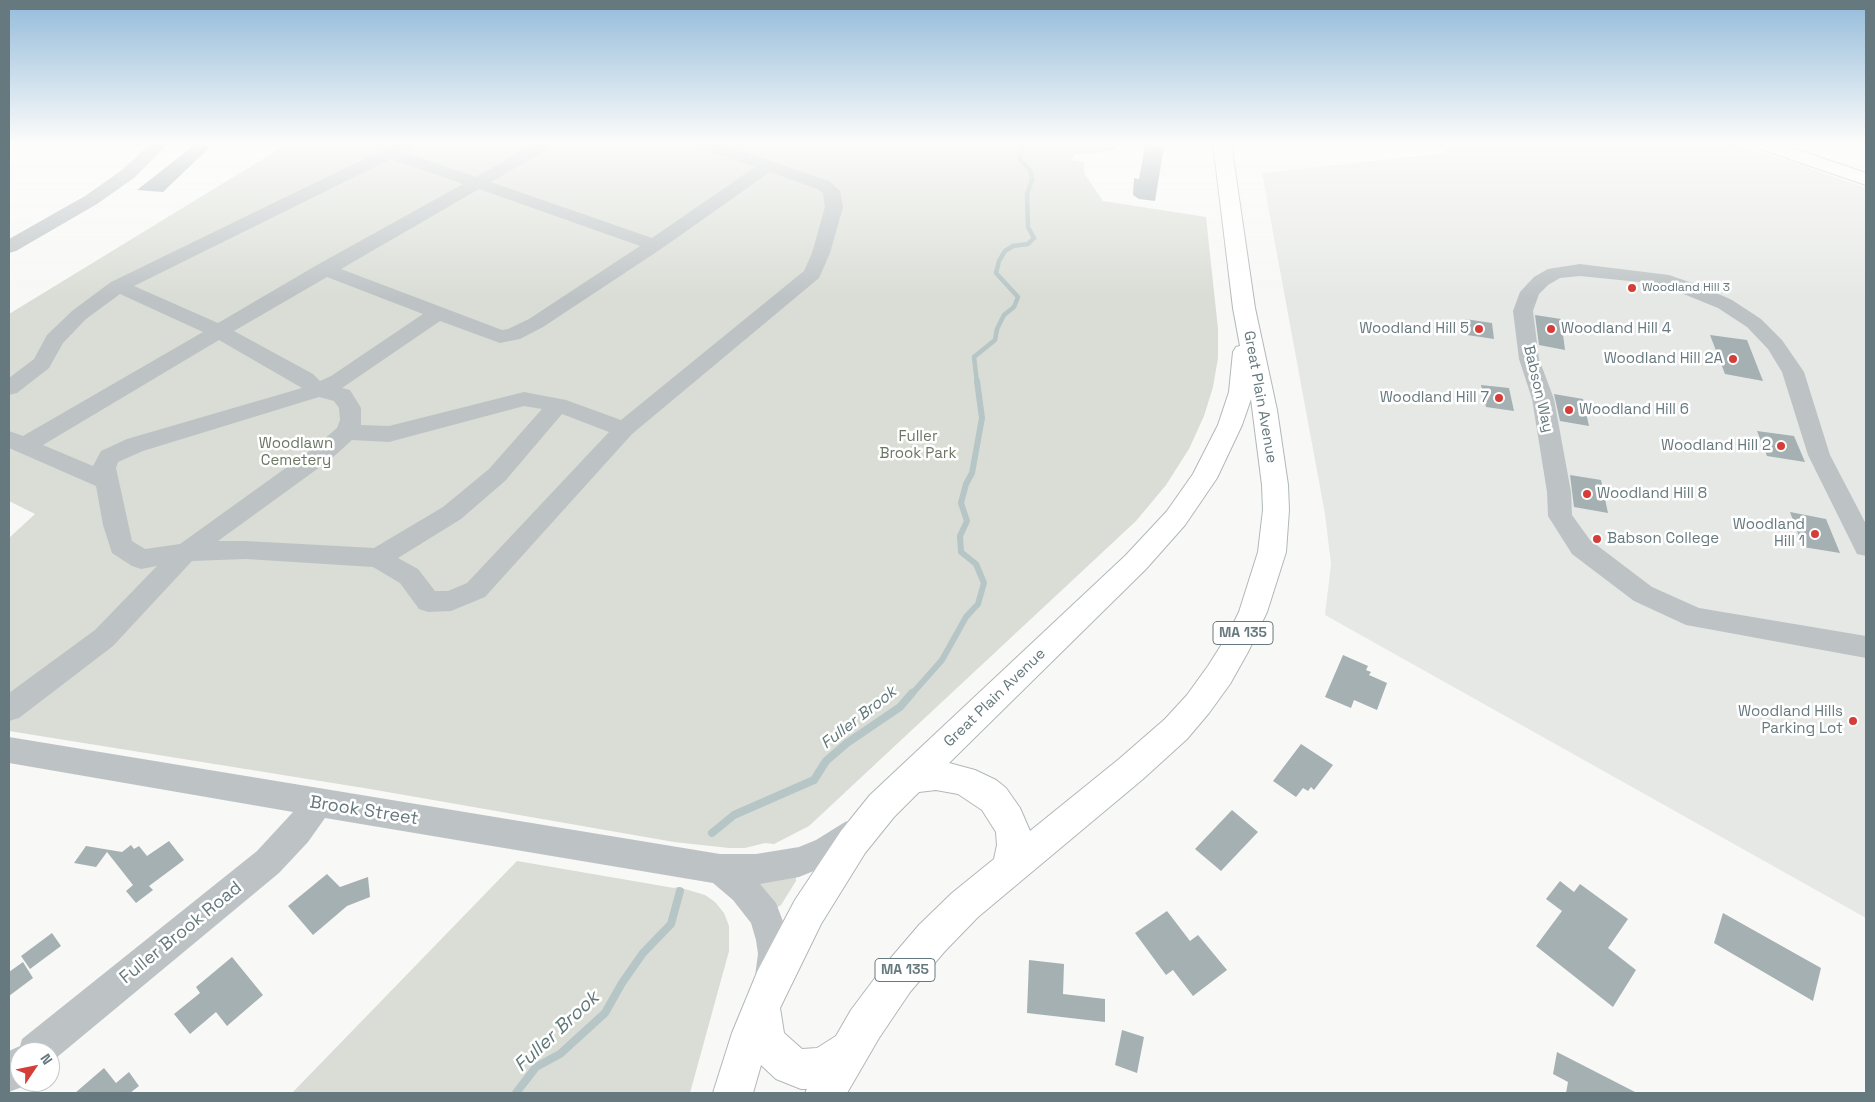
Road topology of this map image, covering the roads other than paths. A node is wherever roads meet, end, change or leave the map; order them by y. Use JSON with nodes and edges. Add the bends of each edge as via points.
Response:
{"nodes":[{"id":1,"x":100,"y":194,"type":"edge"},
{"id":2,"x":306,"y":194,"type":"edge"},
{"id":3,"x":456,"y":194,"type":"edge"},
{"id":4,"x":509,"y":194,"type":"edge"},
{"id":5,"x":728,"y":194,"type":"edge"},
{"id":6,"x":832,"y":194,"type":"edge"},
{"id":7,"x":1229,"y":194,"type":"edge"},
{"id":8,"x":654,"y":245,"type":"junction"},
{"id":9,"x":9,"y":247,"type":"edge"},
{"id":10,"x":324,"y":269,"type":"junction"},
{"id":11,"x":118,"y":286,"type":"junction"},
{"id":12,"x":1244,"y":308,"type":"junction"},
{"id":13,"x":438,"y":313,"type":"junction"},
{"id":14,"x":219,"y":331,"type":"junction"},
{"id":15,"x":9,"y":388,"type":"edge"},
{"id":16,"x":318,"y":390,"type":"junction"},
{"id":17,"x":558,"y":405,"type":"junction"},
{"id":18,"x":624,"y":429,"type":"junction"},
{"id":19,"x":347,"y":432,"type":"junction"},
{"id":20,"x":17,"y":442,"type":"edge"},
{"id":21,"x":107,"y":481,"type":"junction"},
{"id":22,"x":1866,"y":547,"type":"edge"},
{"id":23,"x":186,"y":552,"type":"junction"},
{"id":24,"x":378,"y":558,"type":"junction"},
{"id":25,"x":1866,"y":647,"type":"edge"},
{"id":26,"x":9,"y":709,"type":"edge"},
{"id":27,"x":9,"y":750,"type":"edge"},
{"id":28,"x":910,"y":779,"type":"junction"},
{"id":29,"x":318,"y":803,"type":"junction"},
{"id":30,"x":869,"y":821,"type":"junction"},
{"id":31,"x":1010,"y":867,"type":"junction"},
{"id":32,"x":720,"y":869,"type":"junction"},
{"id":33,"x":766,"y":995,"type":"junction"},
{"id":34,"x":47,"y":1042,"type":"edge"},
{"id":35,"x":849,"y":1050,"type":"junction"},
{"id":36,"x":734,"y":1093,"type":"edge"},
{"id":37,"x":825,"y":1093,"type":"edge"}],
"edges":[{"from":1,"to":9,"type":"street"},
{"from":2,"to":11,"type":"street"},
{"from":3,"to":10,"type":"street"},
{"from":4,"to":8,"type":"street"},
{"from":5,"to":8,"type":"street"},
{"from":6,"to":18,"type":"street","via":[[834,207],[812,274]]},
{"from":7,"to":12,"type":"main road","name":"Great Plain Avenue","number":"MA 135"},
{"from":8,"to":13,"type":"street","via":[[513,335],[500,337]]},
{"from":10,"to":13,"type":"street"},
{"from":10,"to":14,"type":"street"},
{"from":11,"to":14,"type":"street"},
{"from":11,"to":15,"type":"street","via":[[79,315],[54,340],[42,363]]},
{"from":12,"to":28,"type":"main road","name":"Great Plain Avenue","number":"MA 135","via":[[1243,372],[1238,404],[1220,448],[1184,508],[1136,562]]},
{"from":12,"to":31,"type":"main road","name":"Great Plain Avenue","number":"MA 135","via":[[1265,410],[1276,503],[1269,566],[1253,612],[1219,674],[1176,729]]},
{"from":13,"to":16,"type":"street","via":[[339,381]]},
{"from":14,"to":16,"type":"street","via":[[305,379]]},
{"from":14,"to":20,"type":"street"},
{"from":16,"to":19,"type":"street","via":[[342,395],[350,408]]},
{"from":16,"to":21,"type":"street","via":[[135,445],[109,457],[104,468]]},
{"from":17,"to":18,"type":"street"},
{"from":17,"to":19,"type":"street","via":[[524,400],[389,434]]},
{"from":17,"to":24,"type":"street","via":[[497,475],[452,513]]},
{"from":18,"to":24,"type":"street","via":[[476,590],[451,601],[428,602],[409,576]]},
{"from":19,"to":23,"type":"street"},
{"from":20,"to":21,"type":"street"},
{"from":21,"to":23,"type":"street","via":[[121,546],[141,559]]},
{"from":22,"to":25,"type":"street","name":"Babson Way","via":[[1819,455],[1793,372],[1776,345],[1754,323],[1725,304],[1662,279],[1580,270],[1555,273],[1530,292],[1523,311],[1529,360],[1543,399],[1560,516],[1580,547],[1643,594],[1695,618]]},
{"from":23,"to":24,"type":"street","via":[[246,550]]},
{"from":23,"to":26,"type":"street","via":[[104,638]]},
{"from":27,"to":29,"type":"street","name":"Brook Street"},
{"from":28,"to":30,"type":"main road","name":"Great Plain Avenue","number":"MA 135"},
{"from":28,"to":31,"type":"main road","via":[[956,778],[974,784],[994,799],[1013,832]]},
{"from":29,"to":32,"type":"street","name":"Brook Street"},
{"from":29,"to":34,"type":"street","name":"Fuller Brook Road","via":[[297,832],[268,862]]},
{"from":30,"to":32,"type":"street","name":"Brook Street","via":[[810,859],[775,867]]},
{"from":30,"to":33,"type":"main road","name":"Great Plain Avenue","number":"MA 135","via":[[808,912]]},
{"from":31,"to":35,"type":"main road","name":"Great Plain Avenue","number":"MA 135","via":[[932,938],[881,1000]]},
{"from":32,"to":33,"type":"street","via":[[744,889],[770,926],[775,954]]},
{"from":33,"to":35,"type":"main road","via":[[765,1036],[770,1047],[790,1065],[801,1069],[826,1066]]},
{"from":33,"to":36,"type":"main road","name":"Great Plain Avenue","number":"MA 135","via":[[743,1055]]},
{"from":35,"to":37,"type":"main road","name":"Great Plain Avenue","number":"MA 135"}]}
